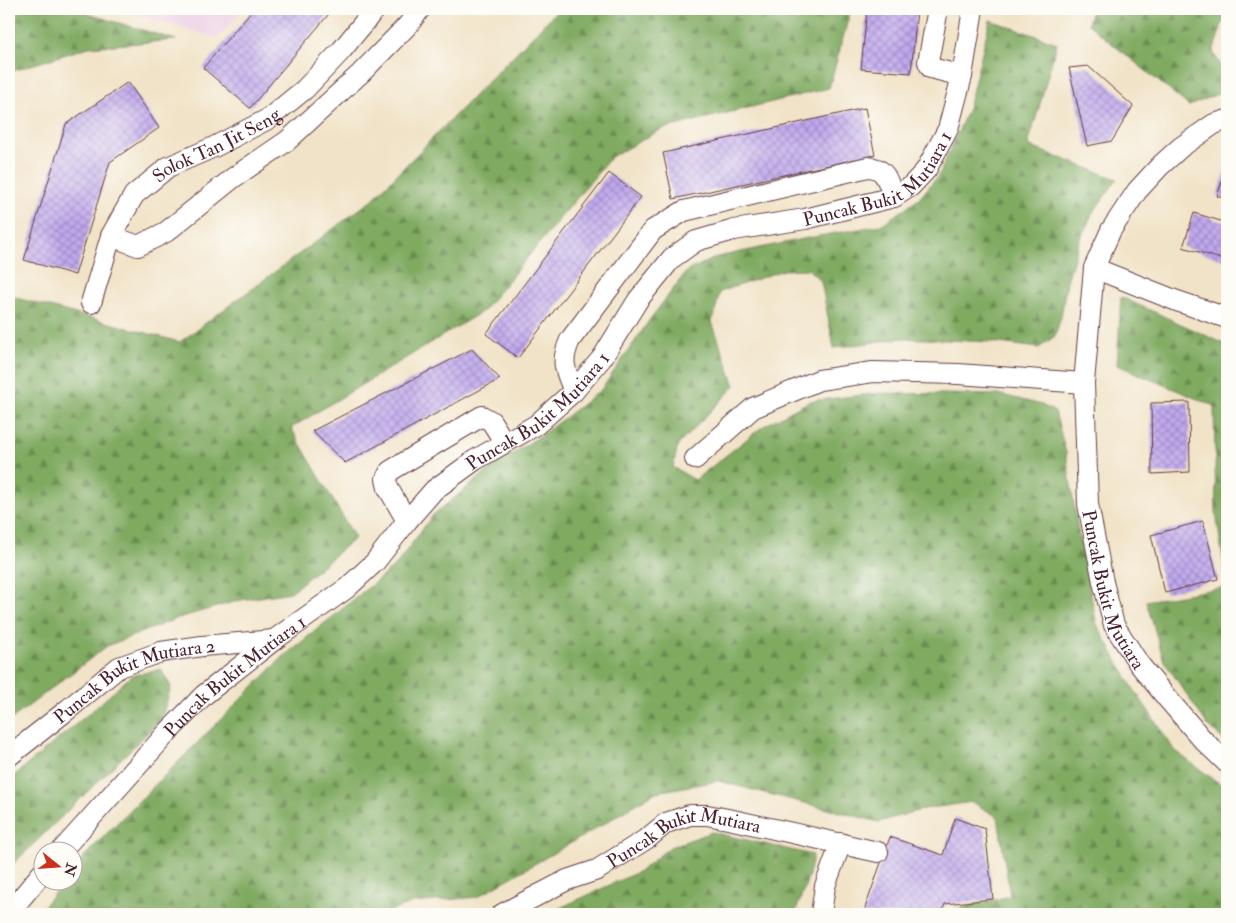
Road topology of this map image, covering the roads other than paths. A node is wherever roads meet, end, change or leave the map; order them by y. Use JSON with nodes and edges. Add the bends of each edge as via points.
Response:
{"nodes":[{"id":1,"x":376,"y":9,"type":"edge"},
{"id":2,"x":420,"y":9,"type":"edge"},
{"id":3,"x":938,"y":9,"type":"edge"},
{"id":4,"x":973,"y":9,"type":"edge"},
{"id":5,"x":962,"y":76,"type":"junction"},
{"id":6,"x":1227,"y":120,"type":"edge"},
{"id":7,"x":894,"y":197,"type":"junction"},
{"id":8,"x":684,"y":211,"type":"junction"},
{"id":9,"x":111,"y":236,"type":"junction"},
{"id":10,"x":696,"y":241,"type":"junction"},
{"id":11,"x":1094,"y":268,"type":"junction"},
{"id":12,"x":91,"y":303,"type":"dead end"},
{"id":13,"x":1227,"y":318,"type":"edge"},
{"id":14,"x":1084,"y":383,"type":"junction"},
{"id":15,"x":574,"y":391,"type":"junction"},
{"id":16,"x":504,"y":443,"type":"junction"},
{"id":17,"x":695,"y":459,"type":"dead end"},
{"id":18,"x":407,"y":520,"type":"junction"},
{"id":19,"x":274,"y":640,"type":"junction"},
{"id":20,"x":9,"y":756,"type":"edge"},
{"id":21,"x":1227,"y":763,"type":"edge"},
{"id":22,"x":71,"y":840,"type":"edge"},
{"id":23,"x":841,"y":844,"type":"junction"},
{"id":24,"x":878,"y":852,"type":"dead end"},
{"id":25,"x":32,"y":884,"type":"edge"},
{"id":26,"x":9,"y":913,"type":"edge"},
{"id":27,"x":502,"y":914,"type":"edge"},
{"id":28,"x":821,"y":914,"type":"edge"}],
"edges":[{"from":1,"to":9,"type":"street","name":"Solok Tan Jit Seng","via":[[306,89],[268,118],[168,167],[134,195]]},
{"from":2,"to":9,"type":"street","via":[[361,73],[287,141],[233,178],[166,232],[138,246]]},
{"from":3,"to":5,"type":"street","via":[[928,62],[931,68]]},
{"from":4,"to":5,"type":"street","name":"Puncak Bukit Mutiara 1"},
{"from":5,"to":7,"type":"street","name":"Puncak Bukit Mutiara 1","via":[[948,129],[938,151],[911,186]]},
{"from":6,"to":11,"type":"street","name":"Puncak Bukit Mutiara","via":[[1214,124],[1182,147],[1137,191],[1111,230]]},
{"from":7,"to":8,"type":"street","via":[[883,172],[868,167]]},
{"from":7,"to":10,"type":"street","name":"Puncak Bukit Mutiara 1"},
{"from":8,"to":10,"type":"street"},
{"from":8,"to":15,"type":"street","via":[[653,230],[570,340],[564,352],[563,365]]},
{"from":9,"to":12,"type":"street","name":"Solok Tan Jit Seng"},
{"from":10,"to":15,"type":"street","name":"Puncak Bukit Mutiara 1","via":[[672,258],[638,300],[602,358]]},
{"from":11,"to":13,"type":"street"},
{"from":11,"to":14,"type":"street","name":"Puncak Bukit Mutiara"},
{"from":14,"to":17,"type":"street","via":[[873,372],[819,380],[753,408]]},
{"from":14,"to":21,"type":"street","name":"Puncak Bukit Mutiara","via":[[1088,504],[1114,625],[1139,664],[1166,697],[1202,740]]},
{"from":15,"to":16,"type":"street","name":"Puncak Bukit Mutiara 1","via":[[536,424]]},
{"from":16,"to":18,"type":"street","name":"Puncak Bukit Mutiara 1","via":[[434,490]]},
{"from":16,"to":18,"type":"street","via":[[491,421],[482,416],[390,471],[386,479],[388,488]]},
{"from":18,"to":19,"type":"street","name":"Puncak Bukit Mutiara 1","via":[[375,562],[347,588]]},
{"from":19,"to":20,"type":"street","name":"Puncak Bukit Mutiara 2","via":[[161,652],[119,667]]},
{"from":19,"to":22,"type":"street","name":"Puncak Bukit Mutiara 1","via":[[204,694]]},
{"from":23,"to":24,"type":"street","name":"Puncak Bukit Mutiara"},
{"from":23,"to":27,"type":"street","name":"Puncak Bukit Mutiara","via":[[707,815],[690,815],[666,823],[597,870],[566,880]]},
{"from":23,"to":28,"type":"street","via":[[825,886]]},
{"from":25,"to":26,"type":"street"}]}
